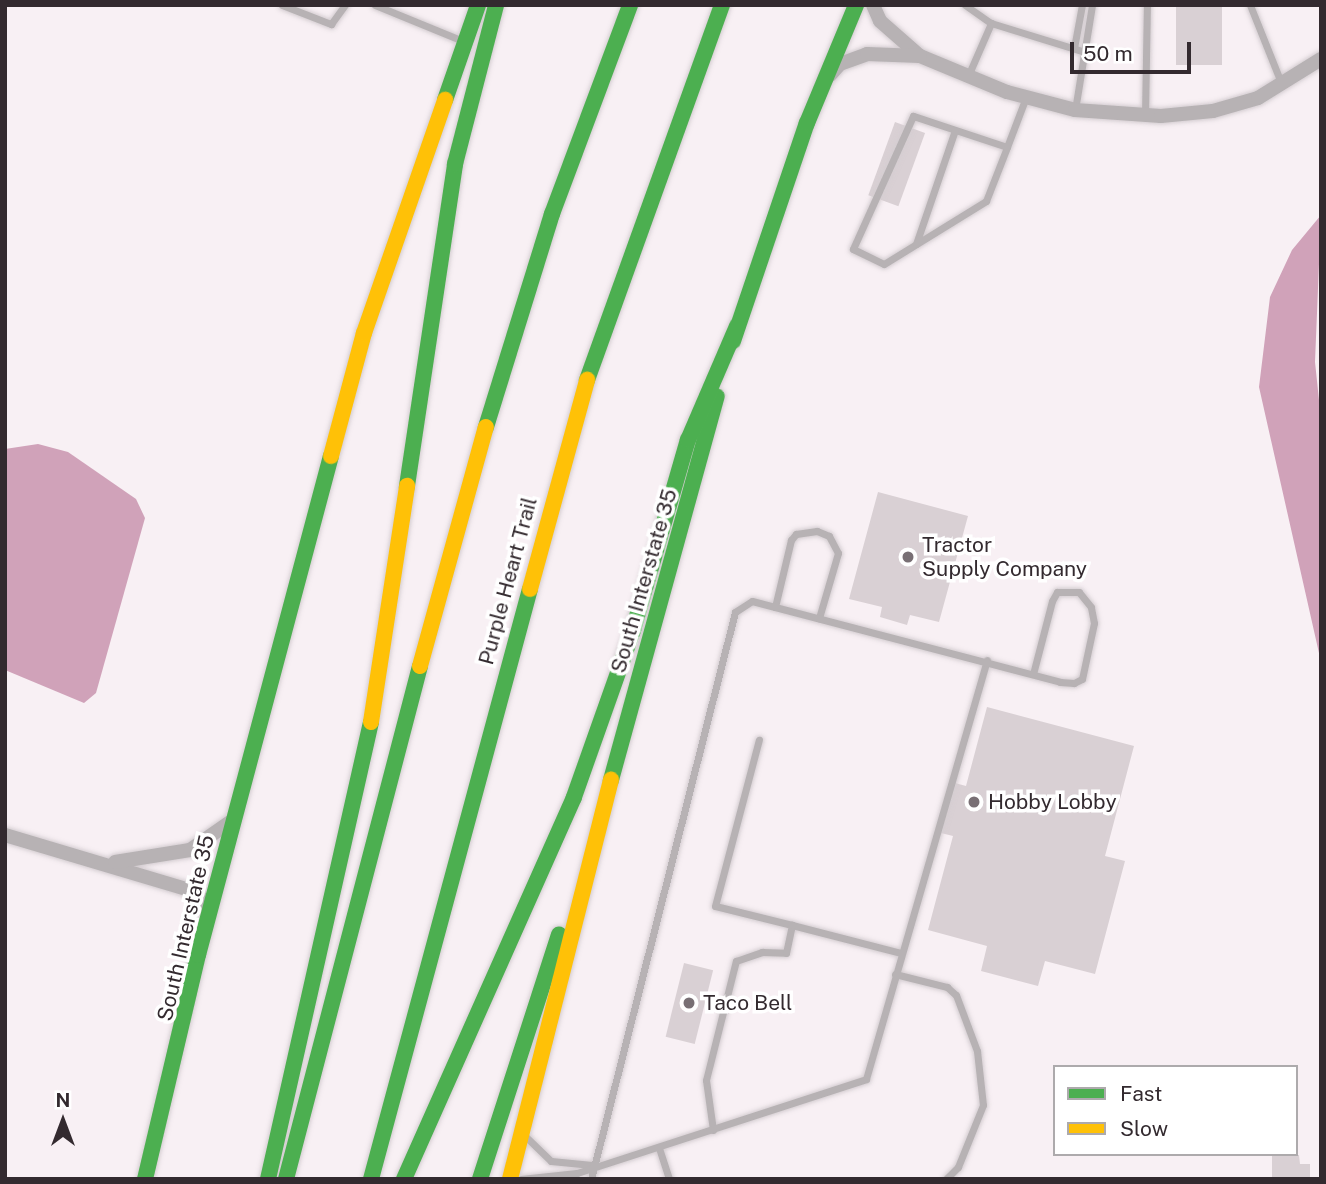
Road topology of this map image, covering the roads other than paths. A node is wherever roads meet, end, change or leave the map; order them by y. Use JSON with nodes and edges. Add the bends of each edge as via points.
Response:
{"nodes":[{"id":1,"x":282,"y":5,"type":"edge"},
{"id":2,"x":345,"y":5,"type":"edge"},
{"id":3,"x":375,"y":5,"type":"edge"},
{"id":4,"x":478,"y":5,"type":"edge"},
{"id":5,"x":496,"y":5,"type":"edge"},
{"id":6,"x":630,"y":5,"type":"edge"},
{"id":7,"x":722,"y":5,"type":"edge"},
{"id":8,"x":856,"y":5,"type":"edge"},
{"id":9,"x":873,"y":5,"type":"edge"},
{"id":10,"x":965,"y":5,"type":"edge"},
{"id":11,"x":1082,"y":5,"type":"edge"},
{"id":12,"x":1092,"y":5,"type":"edge"},
{"id":13,"x":1147,"y":5,"type":"edge"},
{"id":14,"x":1251,"y":5,"type":"edge"},
{"id":15,"x":991,"y":23,"type":"junction"},
{"id":16,"x":463,"y":41,"type":"junction"},
{"id":17,"x":1074,"y":48,"type":"junction"},
{"id":18,"x":1085,"y":51,"type":"junction"},
{"id":19,"x":920,"y":56,"type":"junction"},
{"id":20,"x":1321,"y":59,"type":"edge"},
{"id":21,"x":968,"y":76,"type":"junction"},
{"id":22,"x":824,"y":81,"type":"junction"},
{"id":23,"x":1282,"y":85,"type":"junction"},
{"id":24,"x":1026,"y":97,"type":"junction"},
{"id":25,"x":1075,"y":110,"type":"junction"},
{"id":26,"x":1145,"y":115,"type":"junction"},
{"id":27,"x":955,"y":130,"type":"junction"},
{"id":28,"x":1007,"y":147,"type":"junction"},
{"id":29,"x":915,"y":244,"type":"junction"},
{"id":30,"x":737,"y":326,"type":"junction"},
{"id":31,"x":775,"y":607,"type":"junction"},
{"id":32,"x":819,"y":618,"type":"junction"},
{"id":33,"x":987,"y":660,"type":"junction"},
{"id":34,"x":1033,"y":674,"type":"junction"},
{"id":35,"x":759,"y":740,"type":"dead end"},
{"id":36,"x":233,"y":820,"type":"junction"},
{"id":37,"x":5,"y":835,"type":"edge"},
{"id":38,"x":592,"y":849,"type":"junction"},
{"id":39,"x":103,"y":863,"type":"junction"},
{"id":40,"x":211,"y":906,"type":"junction"},
{"id":41,"x":792,"y":925,"type":"junction"},
{"id":42,"x":901,"y":953,"type":"junction"},
{"id":43,"x":895,"y":974,"type":"junction"},
{"id":44,"x":713,"y":1130,"type":"junction"},
{"id":45,"x":522,"y":1133,"type":"junction"},
{"id":46,"x":659,"y":1148,"type":"junction"},
{"id":47,"x":592,"y":1165,"type":"junction"},
{"id":48,"x":145,"y":1179,"type":"edge"},
{"id":49,"x":268,"y":1179,"type":"edge"},
{"id":50,"x":286,"y":1179,"type":"edge"},
{"id":51,"x":371,"y":1179,"type":"edge"},
{"id":52,"x":404,"y":1179,"type":"edge"},
{"id":53,"x":480,"y":1179,"type":"edge"},
{"id":54,"x":510,"y":1179,"type":"edge"},
{"id":55,"x":521,"y":1179,"type":"edge"},
{"id":56,"x":591,"y":1179,"type":"edge"},
{"id":57,"x":669,"y":1179,"type":"edge"},
{"id":58,"x":946,"y":1179,"type":"edge"}],
"edges":[{"from":1,"to":2,"type":"lane","via":[[331,24]]},
{"from":3,"to":16,"type":"lane"},
{"from":4,"to":16,"type":"main road","name":"South Interstate 35"},
{"from":5,"to":49,"type":"main road","via":[[455,164],[369,735]]},
{"from":6,"to":50,"type":"main road","via":[[552,214],[470,477]]},
{"from":7,"to":51,"type":"main road","name":"Purple Heart Trail","via":[[598,339]]},
{"from":8,"to":22,"type":"main road","name":"South Interstate 35"},
{"from":9,"to":19,"type":"street","via":[[880,21]]},
{"from":10,"to":15,"type":"lane"},
{"from":11,"to":17,"type":"lane"},
{"from":12,"to":18,"type":"lane"},
{"from":13,"to":26,"type":"lane"},
{"from":14,"to":23,"type":"lane"},
{"from":15,"to":17,"type":"lane"},
{"from":15,"to":21,"type":"lane"},
{"from":16,"to":36,"type":"main road","name":"South Interstate 35","via":[[364,333]]},
{"from":17,"to":18,"type":"lane"},
{"from":18,"to":25,"type":"lane"},
{"from":19,"to":21,"type":"street"},
{"from":19,"to":22,"type":"street","via":[[867,54],[840,64]]},
{"from":20,"to":23,"type":"street"},
{"from":21,"to":24,"type":"street"},
{"from":22,"to":30,"type":"main road","name":"South Interstate 35"},
{"from":23,"to":26,"type":"street","via":[[1213,111]]},
{"from":24,"to":25,"type":"street"},
{"from":24,"to":28,"type":"lane"},
{"from":25,"to":26,"type":"street"},
{"from":27,"to":28,"type":"lane"},
{"from":27,"to":29,"type":"lane"},
{"from":27,"to":29,"type":"lane","via":[[913,116],[853,249],[884,264]]},
{"from":28,"to":29,"type":"lane","via":[[986,201]]},
{"from":30,"to":38,"type":"main road","name":"South Interstate 35"},
{"from":30,"to":52,"type":"main road","via":[[688,440],[633,630],[574,797]]},
{"from":31,"to":32,"type":"lane"},
{"from":31,"to":32,"type":"lane","via":[[791,540],[796,534],[817,531],[829,536],[838,553]]},
{"from":31,"to":47,"type":"lane","via":[[743,604],[730,625]]},
{"from":32,"to":33,"type":"lane"},
{"from":33,"to":34,"type":"lane"},
{"from":33,"to":42,"type":"lane"},
{"from":34,"to":34,"type":"lane","via":[[1067,683],[1082,679],[1094,623],[1091,607],[1079,592],[1057,592]]},
{"from":35,"to":41,"type":"lane","via":[[715,906]]},
{"from":36,"to":39,"type":"street","via":[[168,857]]},
{"from":36,"to":40,"type":"main road","name":"South Interstate 35"},
{"from":37,"to":39,"type":"street"},
{"from":38,"to":45,"type":"main road","name":"South Interstate 35"},
{"from":38,"to":53,"type":"main road","via":[[544,974]]},
{"from":39,"to":40,"type":"street","via":[[190,890]]},
{"from":40,"to":48,"type":"main road","name":"South Interstate 35"},
{"from":41,"to":42,"type":"lane"},
{"from":41,"to":44,"type":"lane","via":[[786,953],[762,952],[736,961],[706,1080]]},
{"from":42,"to":43,"type":"lane"},
{"from":43,"to":44,"type":"lane","via":[[866,1079]]},
{"from":43,"to":58,"type":"lane","via":[[947,987],[956,995],[977,1051],[984,1105],[958,1167]]},
{"from":44,"to":46,"type":"lane"},
{"from":45,"to":47,"type":"lane","via":[[551,1161]]},
{"from":45,"to":54,"type":"main road","name":"South Interstate 35"},
{"from":46,"to":47,"type":"lane"},
{"from":46,"to":57,"type":"lane"},
{"from":47,"to":55,"type":"lane","via":[[577,1173]]},
{"from":47,"to":56,"type":"lane"}]}
